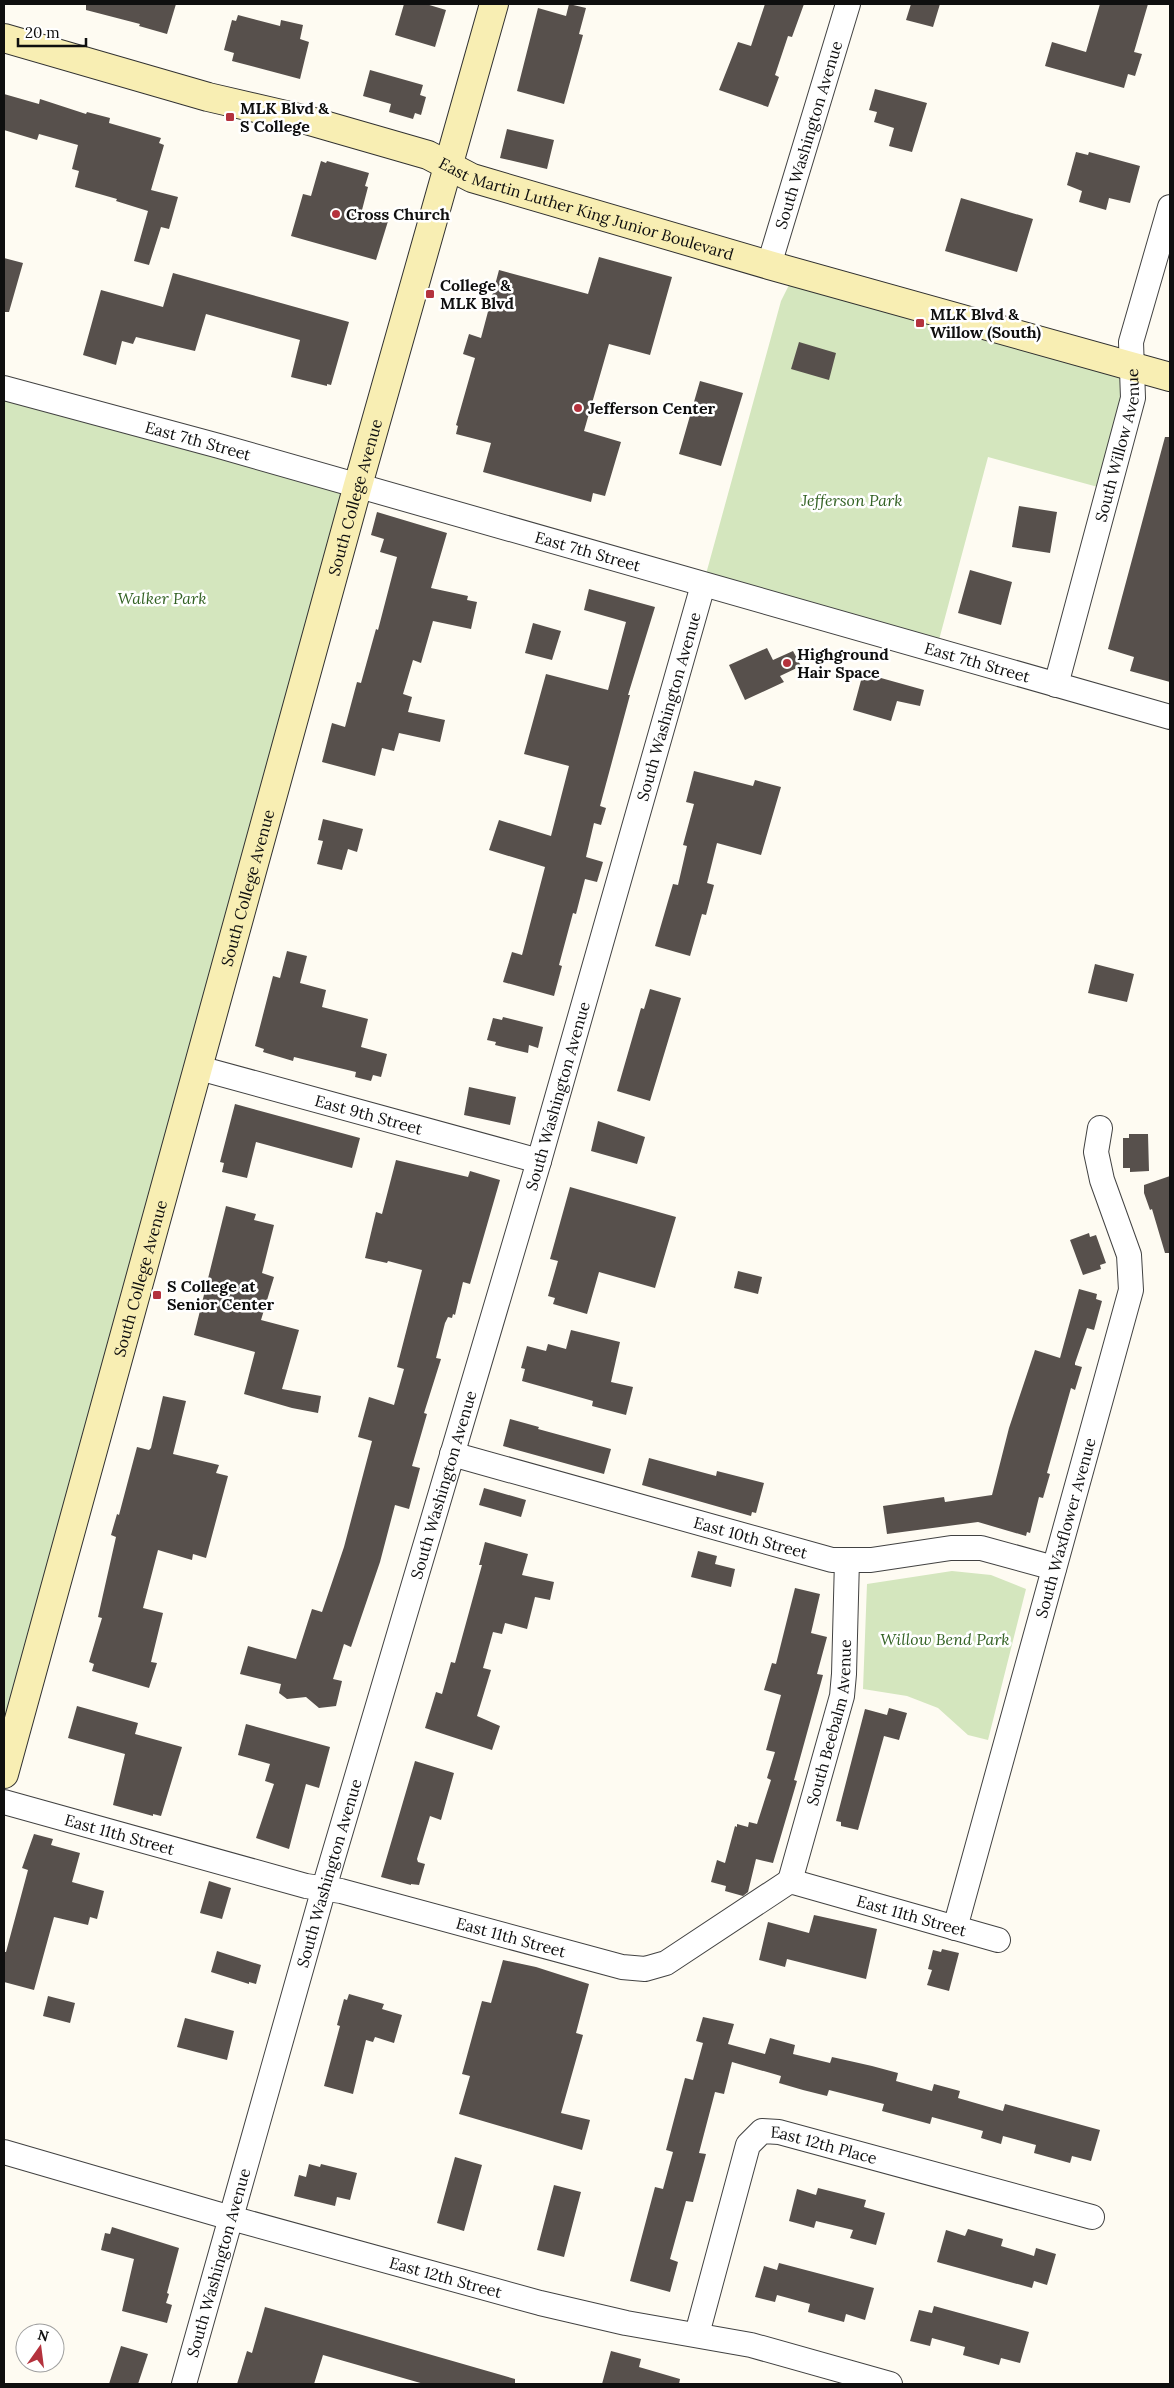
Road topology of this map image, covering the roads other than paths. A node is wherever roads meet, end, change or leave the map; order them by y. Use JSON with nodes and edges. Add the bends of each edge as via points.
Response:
{"nodes":[{"id":1,"x":494,"y":4,"type":"edge"},
{"id":2,"x":848,"y":4,"type":"edge"},
{"id":3,"x":4,"y":38,"type":"edge"},
{"id":4,"x":449,"y":166,"type":"junction"},
{"id":5,"x":1170,"y":207,"type":"edge"},
{"id":6,"x":769,"y":265,"type":"junction"},
{"id":7,"x":1132,"y":367,"type":"junction"},
{"id":8,"x":1170,"y":377,"type":"edge"},
{"id":9,"x":4,"y":388,"type":"edge"},
{"id":10,"x":358,"y":486,"type":"junction"},
{"id":11,"x":703,"y":585,"type":"junction"},
{"id":12,"x":1056,"y":685,"type":"junction"},
{"id":13,"x":1170,"y":717,"type":"edge"},
{"id":14,"x":199,"y":1068,"type":"junction"},
{"id":15,"x":1100,"y":1128,"type":"dead end"},
{"id":16,"x":539,"y":1161,"type":"junction"},
{"id":17,"x":452,"y":1454,"type":"junction"},
{"id":18,"x":847,"y":1560,"type":"junction"},
{"id":19,"x":1054,"y":1568,"type":"junction"},
{"id":20,"x":4,"y":1774,"type":"edge"},
{"id":21,"x":4,"y":1802,"type":"edge"},
{"id":22,"x":790,"y":1882,"type":"junction"},
{"id":23,"x":324,"y":1888,"type":"junction"},
{"id":24,"x":955,"y":1928,"type":"junction"},
{"id":25,"x":998,"y":1940,"type":"dead end"},
{"id":26,"x":4,"y":2152,"type":"edge"},
{"id":27,"x":1092,"y":2217,"type":"dead end"},
{"id":28,"x":231,"y":2218,"type":"junction"},
{"id":29,"x":697,"y":2334,"type":"junction"},
{"id":30,"x":184,"y":2384,"type":"edge"},
{"id":31,"x":890,"y":2384,"type":"edge"}],
"edges":[{"from":1,"to":4,"type":"street","name":"South College Avenue"},
{"from":2,"to":6,"type":"street","name":"South Washington Avenue"},
{"from":3,"to":4,"type":"street","name":"East Martin Luther King Junior Boulevard","via":[[208,97],[303,119],[428,155]]},
{"from":4,"to":6,"type":"street","name":"East Martin Luther King Junior Boulevard","via":[[472,178]]},
{"from":4,"to":10,"type":"street","name":"South College Avenue"},
{"from":5,"to":7,"type":"street","name":"South Willow Avenue","via":[[1131,342]]},
{"from":6,"to":7,"type":"street","name":"East Martin Luther King Junior Boulevard"},
{"from":7,"to":8,"type":"street","name":"East Martin Luther King Junior Boulevard"},
{"from":7,"to":12,"type":"street","name":"South Willow Avenue","via":[[1134,398]]},
{"from":9,"to":10,"type":"street","name":"East 7th Street"},
{"from":10,"to":11,"type":"street","name":"East 7th Street"},
{"from":10,"to":14,"type":"street","name":"South College Avenue"},
{"from":11,"to":12,"type":"street","name":"East 7th Street"},
{"from":11,"to":16,"type":"street","name":"South Washington Avenue"},
{"from":12,"to":13,"type":"street","name":"East 7th Street"},
{"from":14,"to":16,"type":"street","name":"East 9th Street"},
{"from":14,"to":20,"type":"street","name":"South College Avenue"},
{"from":15,"to":19,"type":"street","name":"South Waxflower Avenue","via":[[1096,1152],[1102,1180],[1129,1255],[1131,1290]]},
{"from":16,"to":17,"type":"street","name":"South Washington Avenue"},
{"from":17,"to":18,"type":"street","name":"East 10th Street","via":[[832,1560]]},
{"from":17,"to":23,"type":"street","name":"South Washington Avenue"},
{"from":18,"to":19,"type":"street","name":"East 10th Street","via":[[871,1560],[951,1548],[981,1548]]},
{"from":18,"to":22,"type":"street","name":"South Beebalm Avenue","via":[[842,1696]]},
{"from":19,"to":24,"type":"street","name":"South Waxflower Avenue"},
{"from":21,"to":23,"type":"street","name":"East 11th Street","via":[[306,1886]]},
{"from":22,"to":23,"type":"street","name":"East 11th Street","via":[[666,1963],[644,1969],[622,1967]]},
{"from":22,"to":24,"type":"street","name":"East 11th Street"},
{"from":23,"to":28,"type":"street","name":"South Washington Avenue"},
{"from":24,"to":25,"type":"street","name":"East 11th Street"},
{"from":26,"to":28,"type":"street","name":"East 12th Street"},
{"from":27,"to":29,"type":"street","name":"East 12th Place","via":[[779,2132],[762,2131],[748,2145]]},
{"from":28,"to":29,"type":"street","name":"East 12th Street","via":[[540,2303],[626,2323]]},
{"from":28,"to":30,"type":"street","name":"South Washington Avenue"},
{"from":29,"to":31,"type":"street","name":"East 12th Street","via":[[750,2345]]}]}
